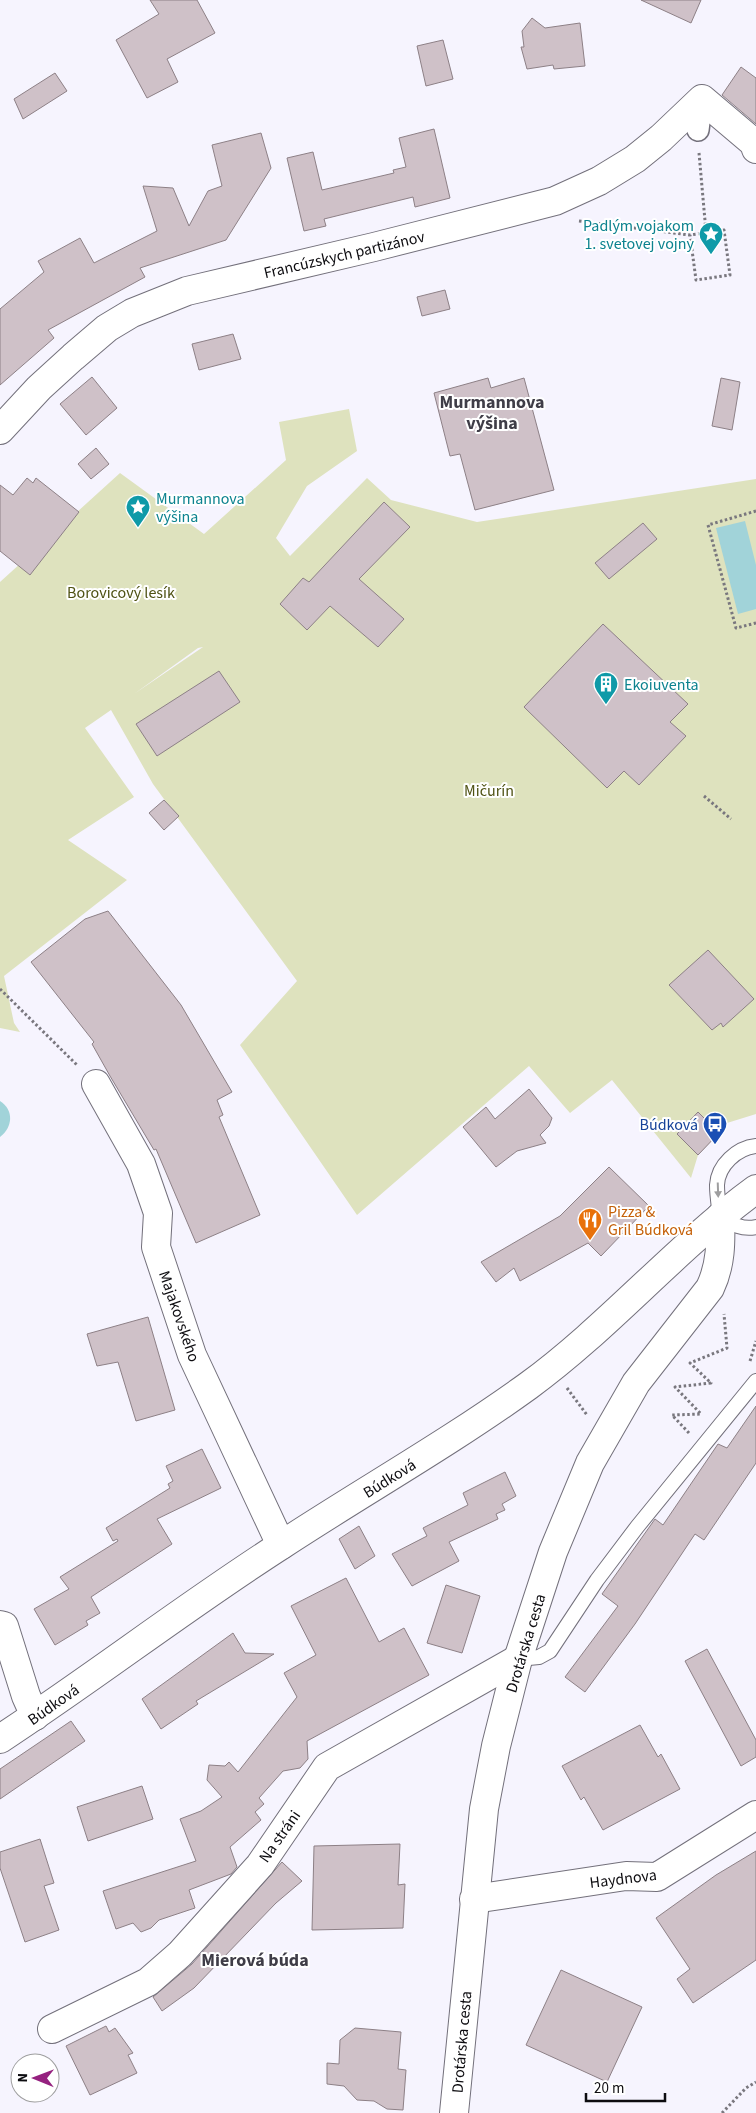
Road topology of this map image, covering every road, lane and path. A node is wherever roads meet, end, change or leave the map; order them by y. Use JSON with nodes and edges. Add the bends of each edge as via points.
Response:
{"nodes":[{"id":1,"x":702,"y":99,"type":"junction"},
{"id":2,"x":698,"y":130,"type":"joint"},
{"id":3,"x":756,"y":148,"type":"edge"},
{"id":4,"x":570,"y":220,"type":"dead end"},
{"id":5,"x":706,"y":232,"type":"junction"},
{"id":6,"x":690,"y":234,"type":"junction"},
{"id":7,"x":0,"y":430,"type":"edge"},
{"id":8,"x":756,"y":511,"type":"edge"},
{"id":9,"x":756,"y":623,"type":"edge"},
{"id":10,"x":704,"y":796,"type":"dead end"},
{"id":11,"x":730,"y":819,"type":"dead end"},
{"id":12,"x":0,"y":989,"type":"edge"},
{"id":13,"x":96,"y":1084,"type":"joint"},
{"id":14,"x":756,"y":1146,"type":"edge"},
{"id":15,"x":756,"y":1189,"type":"edge"},
{"id":16,"x":720,"y":1217,"type":"junction"},
{"id":17,"x":756,"y":1228,"type":"edge"},
{"id":18,"x":723,"y":1312,"type":"dead end"},
{"id":19,"x":756,"y":1381,"type":"edge"},
{"id":20,"x":563,"y":1384,"type":"dead end"},
{"id":21,"x":589,"y":1419,"type":"dead end"},
{"id":22,"x":702,"y":1448,"type":"junction"},
{"id":23,"x":281,"y":1545,"type":"junction"},
{"id":24,"x":0,"y":1625,"type":"edge"},
{"id":25,"x":518,"y":1659,"type":"junction"},
{"id":26,"x":35,"y":1716,"type":"junction"},
{"id":27,"x":0,"y":1739,"type":"edge"},
{"id":28,"x":756,"y":1815,"type":"edge"},
{"id":29,"x":474,"y":1899,"type":"junction"},
{"id":30,"x":52,"y":2028,"type":"dead end"},
{"id":31,"x":756,"y":2082,"type":"edge"},
{"id":32,"x":454,"y":2113,"type":"edge"},
{"id":33,"x":722,"y":2113,"type":"edge"}],
"edges":[{"from":1,"to":2,"type":"street"},
{"from":1,"to":3,"type":"street"},
{"from":1,"to":7,"type":"street","name":"Francúzskych partizánov","via":[[635,159],[599,181],[555,201],[187,291],[132,313],[107,328],[39,388]]},
{"from":2,"to":5,"type":"path"},
{"from":4,"to":6,"type":"path"},
{"from":5,"to":6,"type":"path"},
{"from":5,"to":6,"type":"path","via":[[724,230],[730,275],[696,280]]},
{"from":8,"to":9,"type":"path","via":[[708,525],[736,628]]},
{"from":10,"to":11,"type":"path"},
{"from":12,"to":13,"type":"path"},
{"from":13,"to":23,"type":"street","name":"Majakovského","via":[[141,1164],[158,1213],[156,1247],[192,1355]]},
{"from":14,"to":16,"type":"lane","one_way":true,"via":[[736,1154],[724,1165],[717,1184]]},
{"from":15,"to":16,"type":"street","name":"Búdková"},
{"from":16,"to":17,"type":"lane","via":[[735,1226]]},
{"from":16,"to":23,"type":"street","name":"Búdková","via":[[530,1385]]},
{"from":16,"to":25,"type":"street","name":"Drotárska cesta","via":[[720,1256],[715,1278],[636,1383],[590,1463],[553,1552]]},
{"from":18,"to":22,"type":"path","via":[[727,1348],[690,1364],[711,1383],[675,1387],[701,1414],[672,1415]]},
{"from":19,"to":22,"type":"lane"},
{"from":20,"to":21,"type":"path"},
{"from":22,"to":25,"type":"lane","via":[[597,1580],[550,1651],[539,1657]]},
{"from":23,"to":26,"type":"street","name":"Búdková"},
{"from":24,"to":26,"type":"street","via":[[4,1626]]},
{"from":25,"to":29,"type":"street","name":"Drotárska cesta","via":[[489,1782]]},
{"from":25,"to":30,"type":"street","name":"Na stráni","via":[[327,1767],[260,1865],[180,1954],[148,1982]]},
{"from":26,"to":27,"type":"street","name":"Búdková"},
{"from":28,"to":29,"type":"street","name":"Haydnova","via":[[657,1876],[626,1876]]},
{"from":29,"to":32,"type":"street","name":"Drotárska cesta"},
{"from":31,"to":33,"type":"path"}]}
